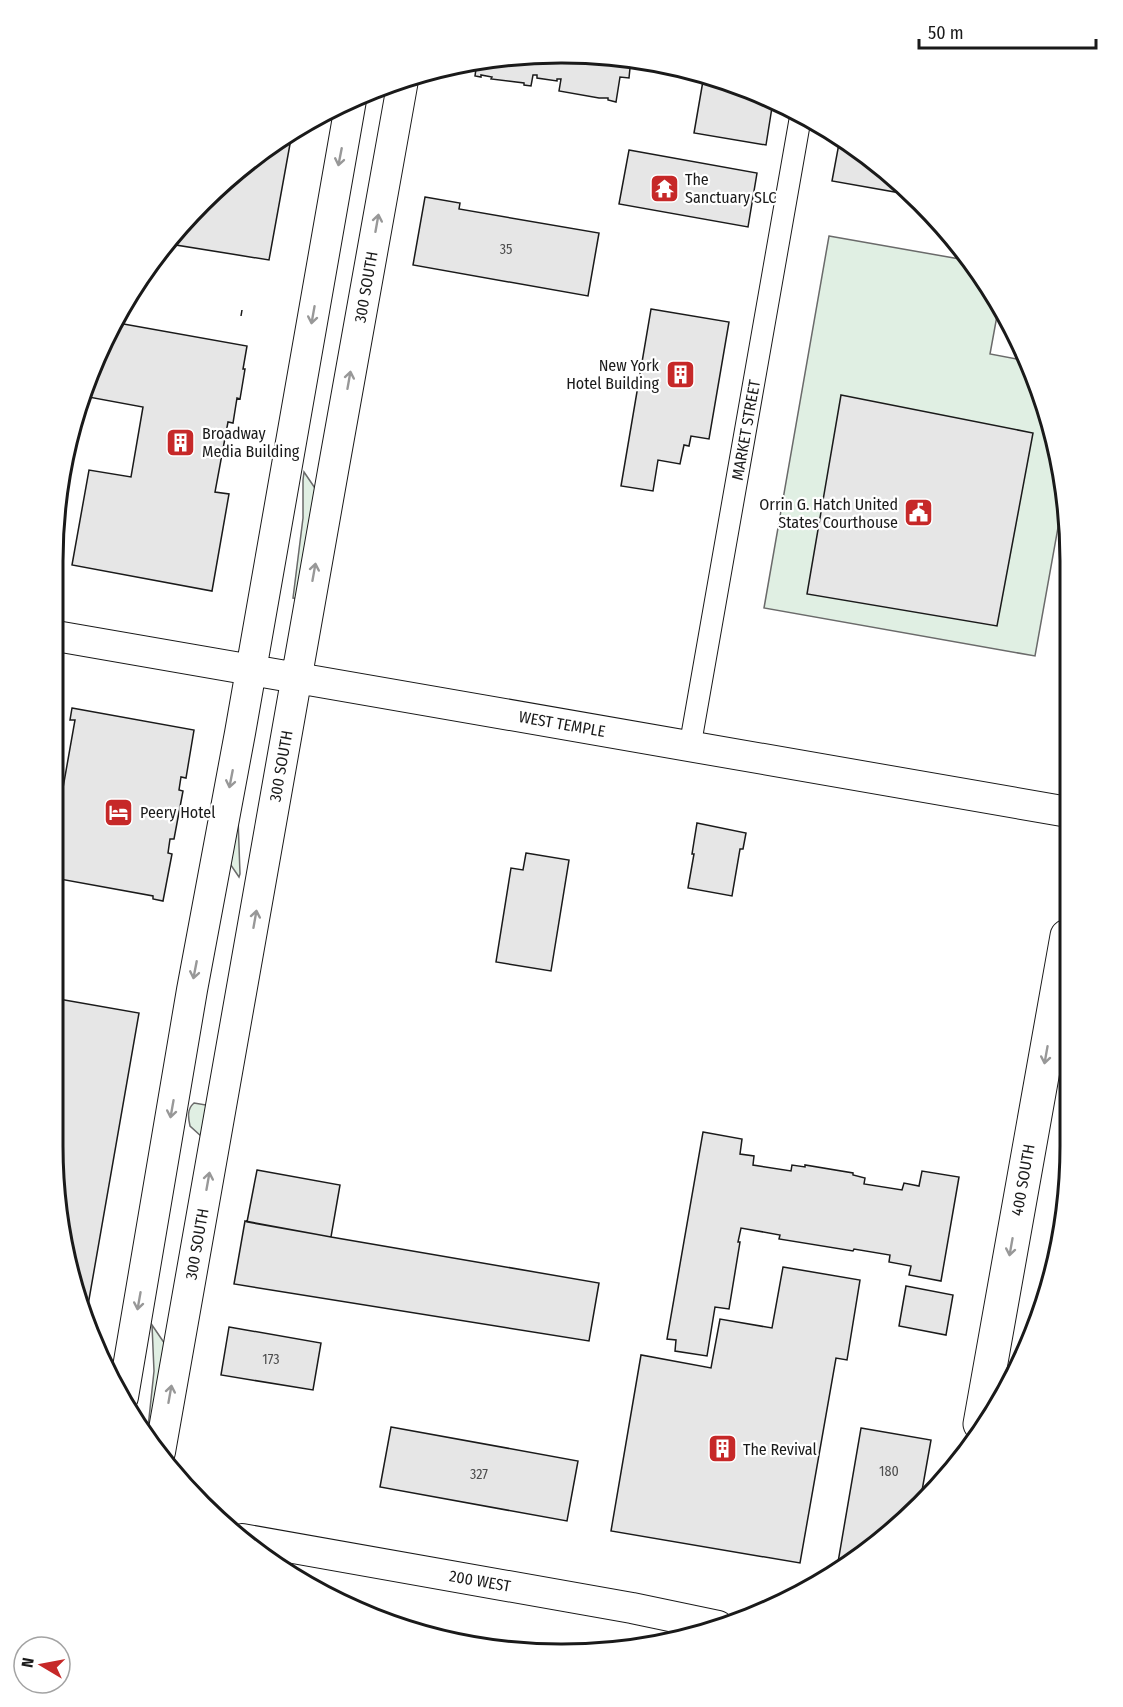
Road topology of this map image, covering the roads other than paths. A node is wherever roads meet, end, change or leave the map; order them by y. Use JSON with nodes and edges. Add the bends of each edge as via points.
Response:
{"nodes":[{"id":1,"x":401,"y":89,"type":"edge"},
{"id":2,"x":349,"y":111,"type":"edge"},
{"id":3,"x":799,"y":124,"type":"edge"},
{"id":4,"x":320,"y":279,"type":"junction"},
{"id":5,"x":366,"y":287,"type":"junction"},
{"id":6,"x":63,"y":637,"type":"edge"},
{"id":7,"x":250,"y":669,"type":"junction"},
{"id":8,"x":296,"y":677,"type":"junction"},
{"id":9,"x":690,"y":746,"type":"junction"},
{"id":10,"x":1060,"y":811,"type":"edge"},
{"id":11,"x":1060,"y":980,"type":"edge"},
{"id":12,"x":125,"y":1386,"type":"edge"},
{"id":13,"x":982,"y":1412,"type":"edge"},
{"id":14,"x":162,"y":1443,"type":"edge"},
{"id":15,"x":260,"y":1542,"type":"edge"},
{"id":16,"x":704,"y":1623,"type":"edge"}],
"edges":[{"from":5,"to":1,"type":"street","name":"300 SOUTH","one_way":true},
{"from":2,"to":4,"type":"street","one_way":true},
{"from":3,"to":9,"type":"street","name":"MARKET STREET"},
{"from":4,"to":5,"type":"street"},
{"from":4,"to":7,"type":"street","one_way":true},
{"from":8,"to":5,"type":"street","name":"300 SOUTH","one_way":true},
{"from":6,"to":7,"type":"street","name":"WEST TEMPLE"},
{"from":7,"to":8,"type":"street","name":"WEST TEMPLE"},
{"from":7,"to":12,"type":"street","one_way":true},
{"from":8,"to":9,"type":"street","name":"WEST TEMPLE"},
{"from":14,"to":8,"type":"street","name":"300 SOUTH","one_way":true},
{"from":9,"to":10,"type":"street","name":"WEST TEMPLE"},
{"from":11,"to":13,"type":"main road","name":"400 SOUTH","one_way":true},
{"from":15,"to":16,"type":"street","name":"200 WEST"}]}
